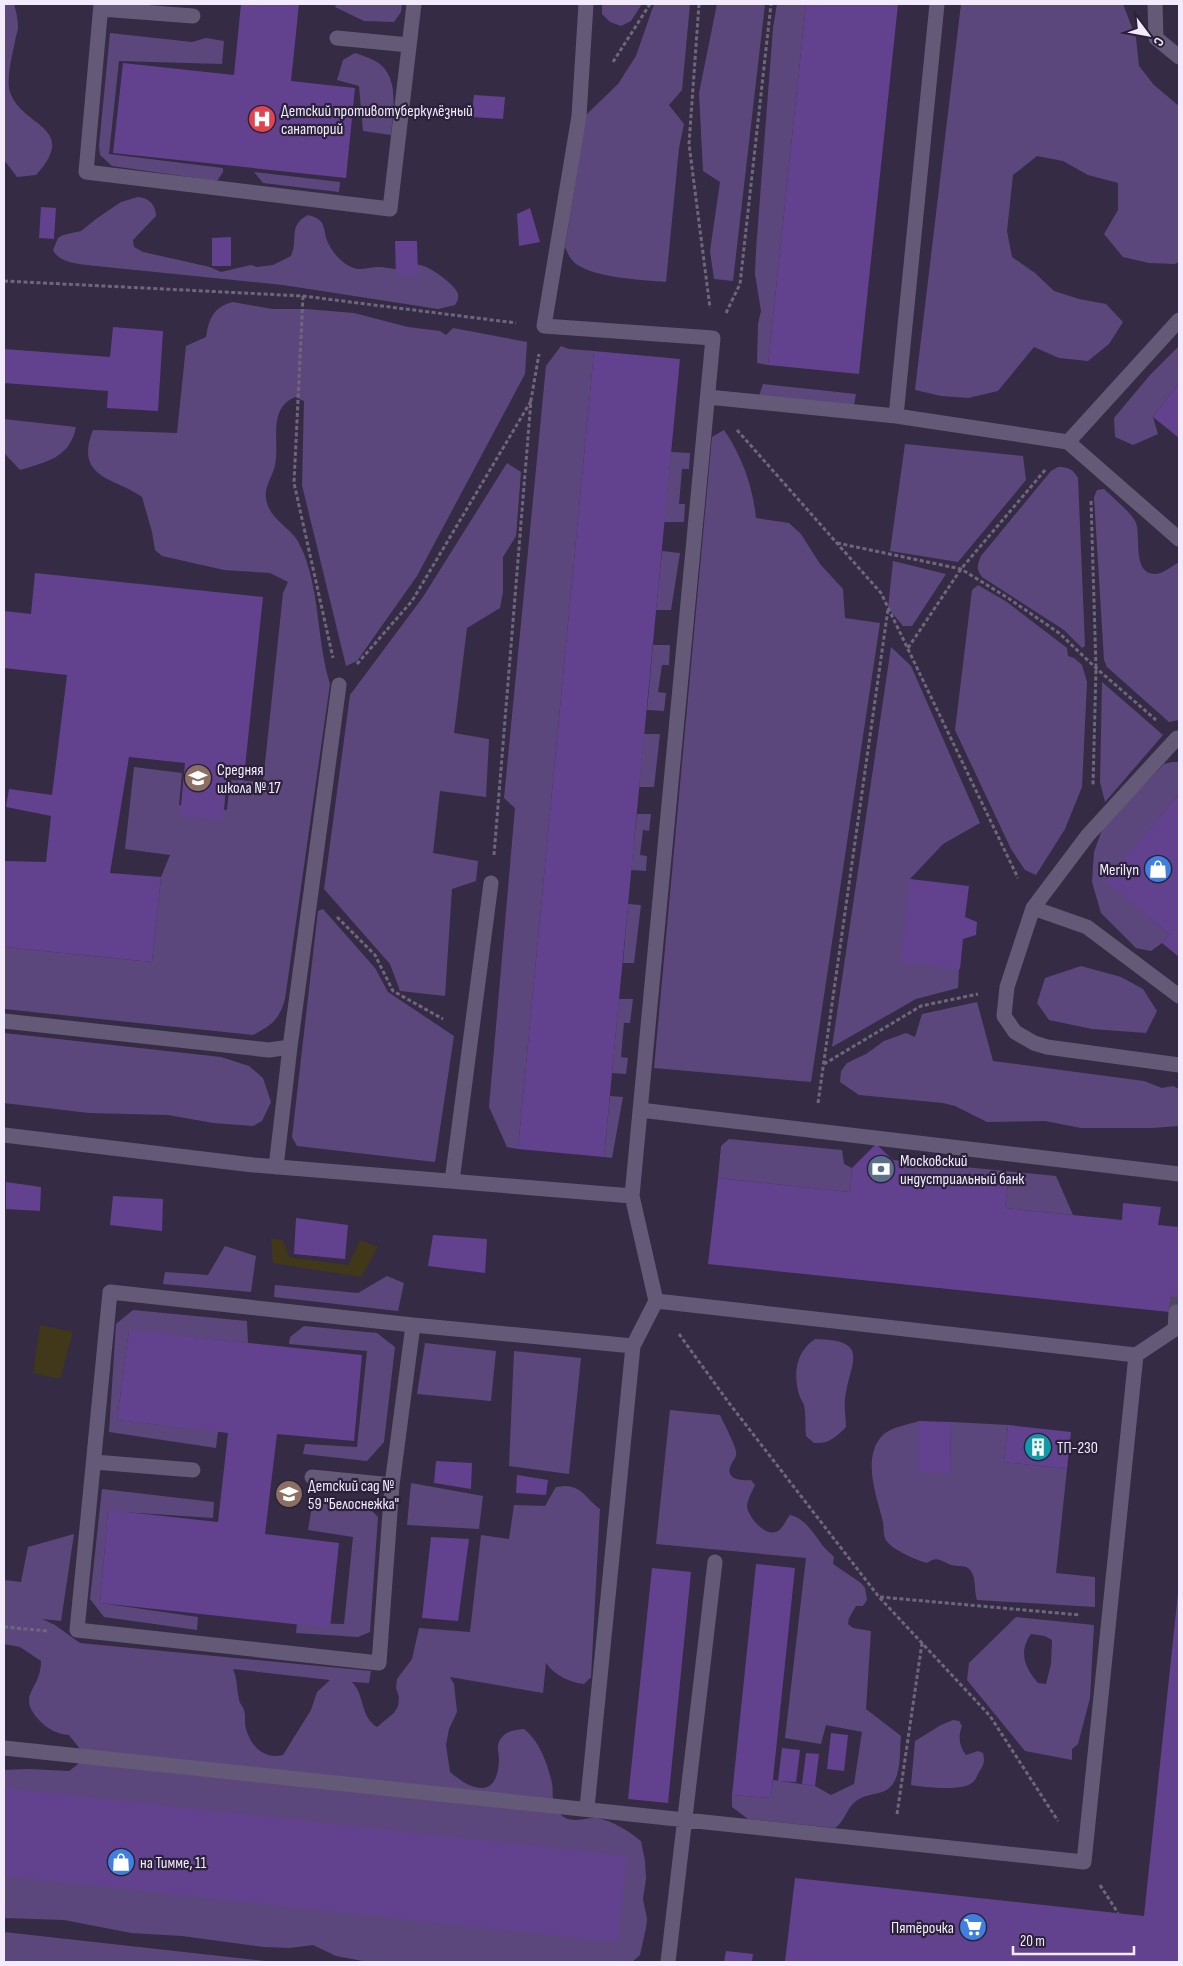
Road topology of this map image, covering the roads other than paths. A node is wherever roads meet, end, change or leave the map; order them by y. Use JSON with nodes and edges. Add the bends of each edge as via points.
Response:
{"nodes":[{"id":1,"x":414,"y":4,"type":"edge"},
{"id":2,"x":586,"y":4,"type":"edge"},
{"id":3,"x":937,"y":4,"type":"edge"},
{"id":4,"x":1155,"y":4,"type":"edge"},
{"id":5,"x":101,"y":6,"type":"edge"},
{"id":6,"x":193,"y":16,"type":"dead end"},
{"id":7,"x":337,"y":38,"type":"dead end"},
{"id":8,"x":409,"y":45,"type":"junction"},
{"id":9,"x":1179,"y":57,"type":"edge"},
{"id":10,"x":1179,"y":320,"type":"edge"},
{"id":11,"x":708,"y":397,"type":"junction"},
{"id":12,"x":896,"y":416,"type":"junction"},
{"id":13,"x":1068,"y":442,"type":"junction"},
{"id":14,"x":1179,"y":539,"type":"edge"},
{"id":15,"x":339,"y":685,"type":"road end"},
{"id":16,"x":1178,"y":739,"type":"edge"},
{"id":17,"x":491,"y":883,"type":"road end"},
{"id":18,"x":1033,"y":908,"type":"junction"},
{"id":19,"x":1179,"y":996,"type":"edge"},
{"id":20,"x":4,"y":1021,"type":"edge"},
{"id":21,"x":290,"y":1047,"type":"junction"},
{"id":22,"x":1179,"y":1065,"type":"edge"},
{"id":23,"x":640,"y":1110,"type":"junction"},
{"id":24,"x":4,"y":1135,"type":"edge"},
{"id":25,"x":276,"y":1167,"type":"junction"},
{"id":26,"x":1179,"y":1174,"type":"edge"},
{"id":27,"x":452,"y":1181,"type":"junction"},
{"id":28,"x":632,"y":1196,"type":"junction"},
{"id":29,"x":656,"y":1301,"type":"junction"},
{"id":30,"x":1176,"y":1312,"type":"dead end"},
{"id":31,"x":413,"y":1325,"type":"junction"},
{"id":32,"x":633,"y":1346,"type":"junction"},
{"id":33,"x":1136,"y":1355,"type":"junction"},
{"id":34,"x":94,"y":1462,"type":"junction"},
{"id":35,"x":193,"y":1470,"type":"dead end"},
{"id":36,"x":312,"y":1477,"type":"dead end"},
{"id":37,"x":392,"y":1485,"type":"junction"},
{"id":38,"x":714,"y":1562,"type":"dead end"},
{"id":39,"x":4,"y":1748,"type":"edge"},
{"id":40,"x":587,"y":1808,"type":"junction"},
{"id":41,"x":685,"y":1820,"type":"junction"},
{"id":42,"x":668,"y":1962,"type":"edge"}],
"edges":[{"from":1,"to":8,"type":"lane"},
{"from":2,"to":11,"type":"lane","via":[[579,116],[544,326],[713,338]]},
{"from":3,"to":12,"type":"lane"},
{"from":4,"to":9,"type":"lane","via":[[1156,38]]},
{"from":5,"to":6,"type":"lane"},
{"from":5,"to":8,"type":"lane","via":[[86,172],[390,209]]},
{"from":7,"to":8,"type":"lane"},
{"from":10,"to":13,"type":"lane"},
{"from":11,"to":12,"type":"lane"},
{"from":11,"to":23,"type":"lane"},
{"from":12,"to":13,"type":"lane"},
{"from":13,"to":14,"type":"lane"},
{"from":15,"to":21,"type":"lane"},
{"from":16,"to":18,"type":"lane","via":[[1088,835]]},
{"from":17,"to":27,"type":"lane"},
{"from":18,"to":19,"type":"lane","via":[[1087,927]]},
{"from":18,"to":22,"type":"lane","via":[[1007,987],[1004,1016],[1015,1032],[1047,1047]]},
{"from":20,"to":21,"type":"lane","via":[[269,1050]]},
{"from":21,"to":25,"type":"lane"},
{"from":23,"to":26,"type":"lane"},
{"from":23,"to":28,"type":"lane"},
{"from":24,"to":25,"type":"lane"},
{"from":25,"to":27,"type":"lane"},
{"from":27,"to":28,"type":"lane"},
{"from":28,"to":29,"type":"lane"},
{"from":29,"to":32,"type":"lane"},
{"from":29,"to":33,"type":"lane"},
{"from":30,"to":33,"type":"lane","via":[[1174,1329]]},
{"from":31,"to":32,"type":"lane"},
{"from":31,"to":34,"type":"lane","via":[[110,1292]]},
{"from":31,"to":37,"type":"lane"},
{"from":32,"to":40,"type":"lane"},
{"from":33,"to":41,"type":"lane","via":[[1084,1862]]},
{"from":34,"to":35,"type":"lane"},
{"from":34,"to":37,"type":"lane","via":[[77,1630],[379,1663]]},
{"from":36,"to":37,"type":"lane"},
{"from":38,"to":41,"type":"lane"},
{"from":39,"to":40,"type":"lane"},
{"from":40,"to":41,"type":"lane"},
{"from":41,"to":42,"type":"lane"}]}
